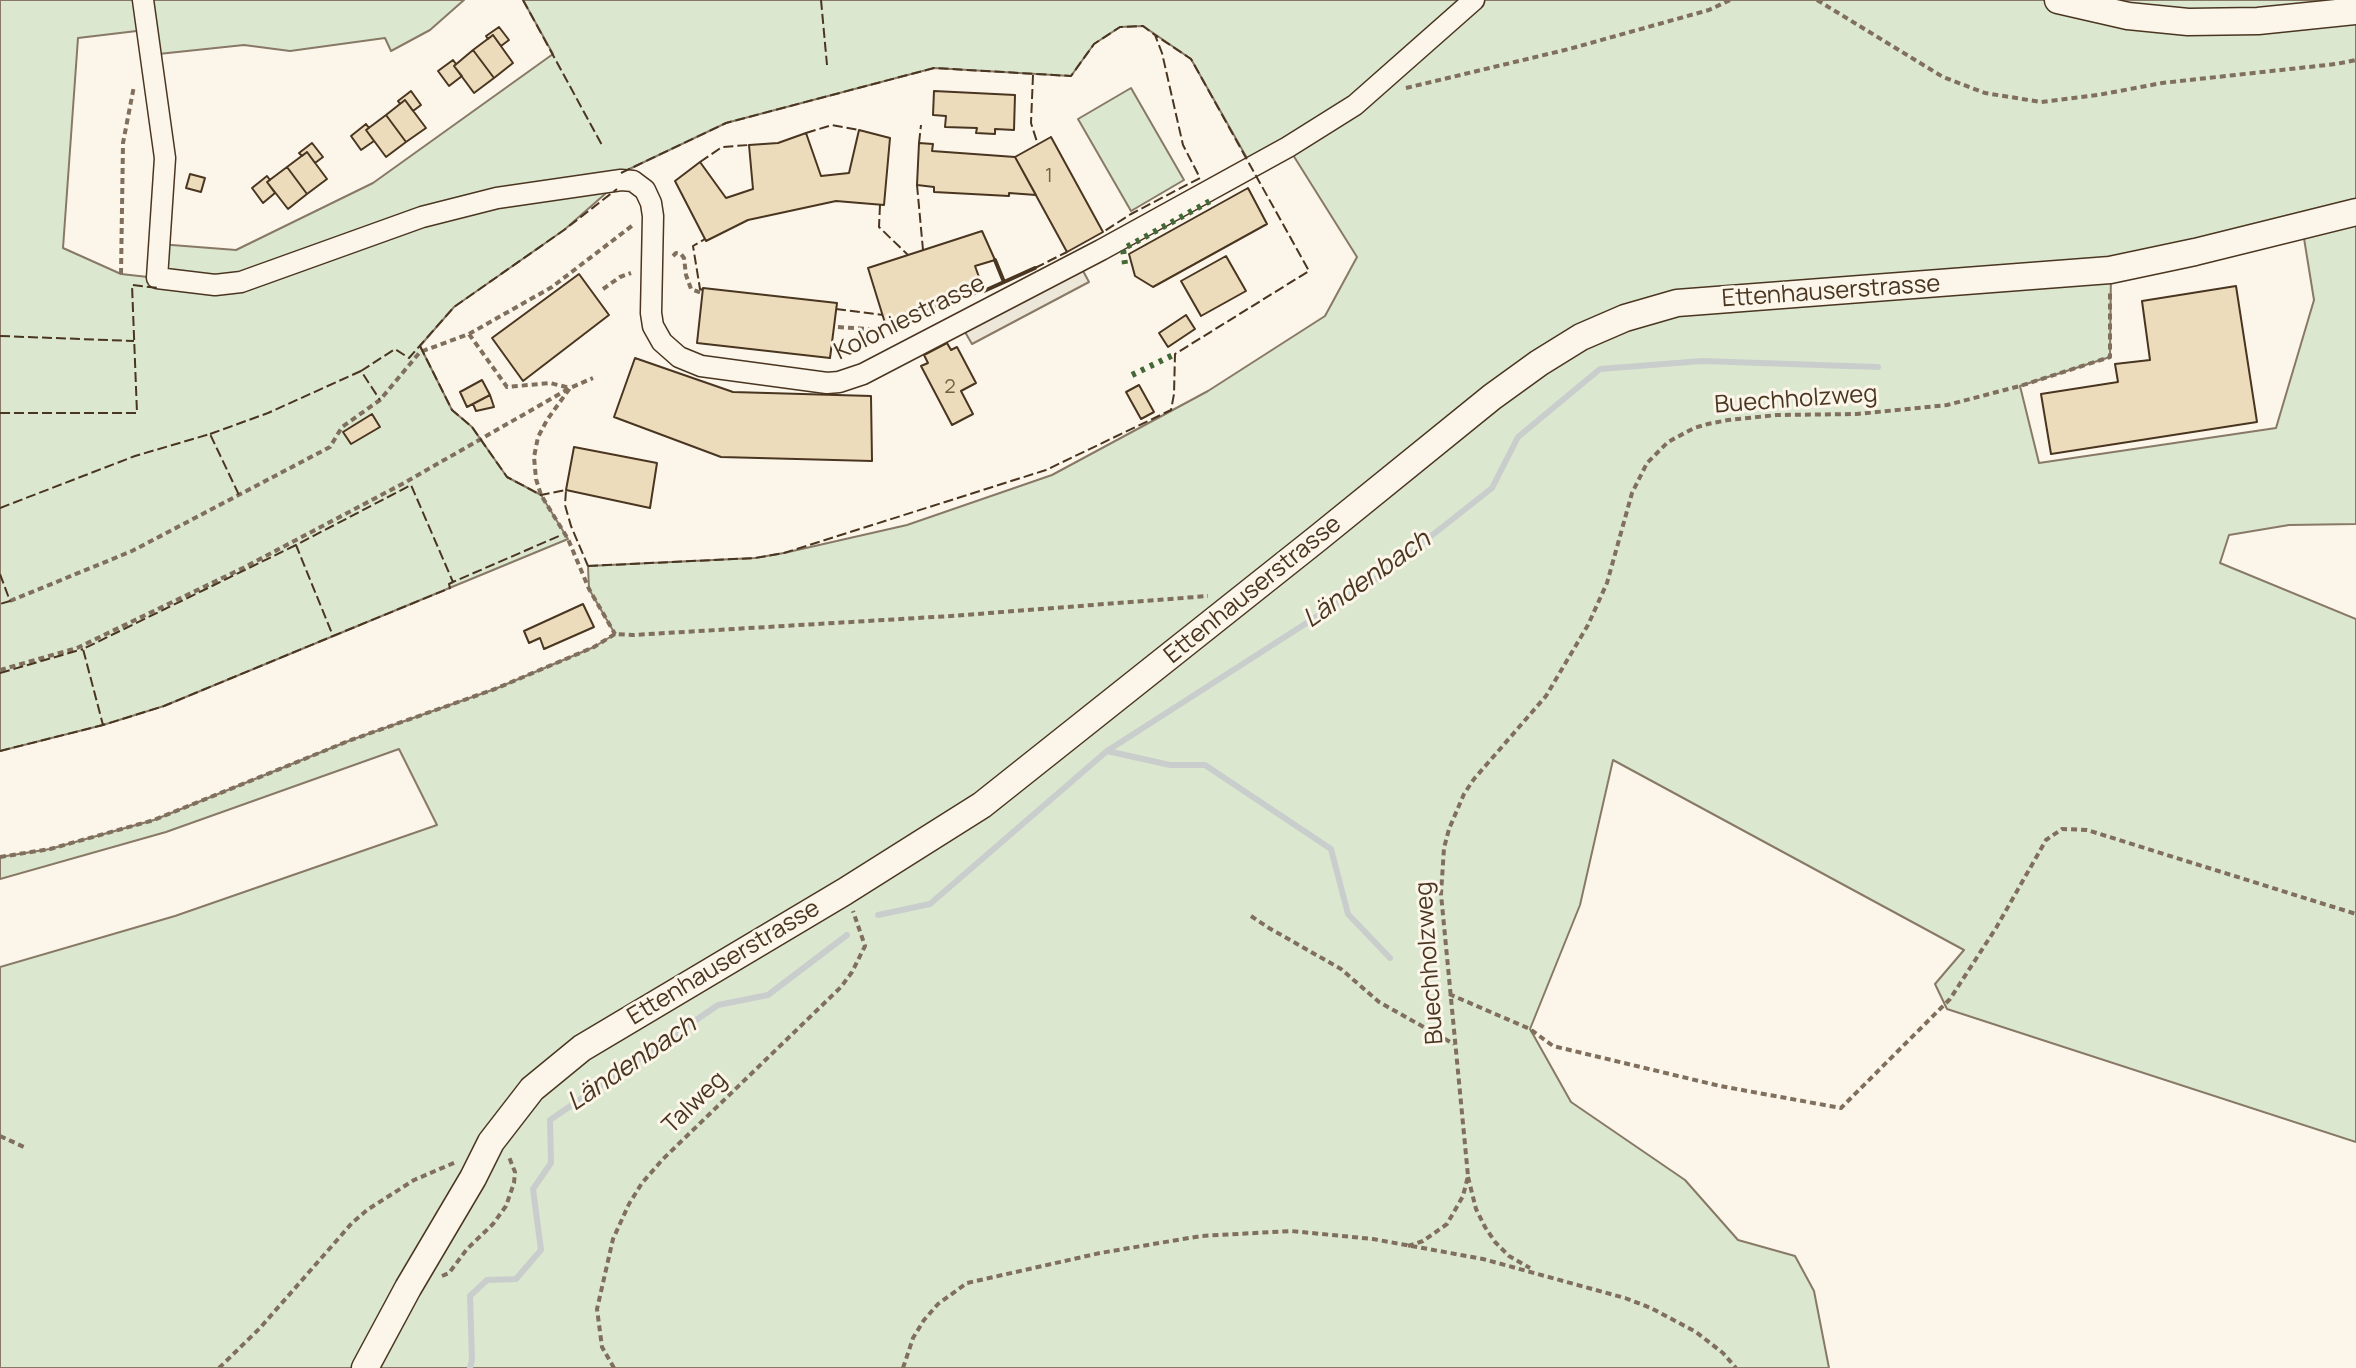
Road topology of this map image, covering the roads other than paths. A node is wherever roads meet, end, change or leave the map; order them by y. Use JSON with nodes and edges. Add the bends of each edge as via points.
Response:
{"nodes":[{"id":1,"x":143,"y":0,"type":"edge"},
{"id":2,"x":1474,"y":0,"type":"edge"},
{"id":3,"x":2058,"y":0,"type":"edge"},
{"id":4,"x":2356,"y":11,"type":"edge"},
{"id":5,"x":2356,"y":212,"type":"edge"},
{"id":6,"x":365,"y":1368,"type":"edge"}],
"edges":[{"from":1,"to":2,"type":"street","name":"Koloniestrasse","via":[[165,158],[157,278],[215,285],[241,282],[422,217],[497,198],[633,181],[649,195],[651,313],[657,334],[670,350],[701,366],[827,383],[863,374],[1101,250],[1340,116]]},
{"from":3,"to":4,"type":"street","via":[[2157,21],[2258,21]]},
{"from":5,"to":6,"type":"street","name":"Ettenhauserstrasse","via":[[2110,270],[1677,303],[1581,337],[1492,397],[982,805],[582,1048],[532,1089],[491,1142]]}]}
